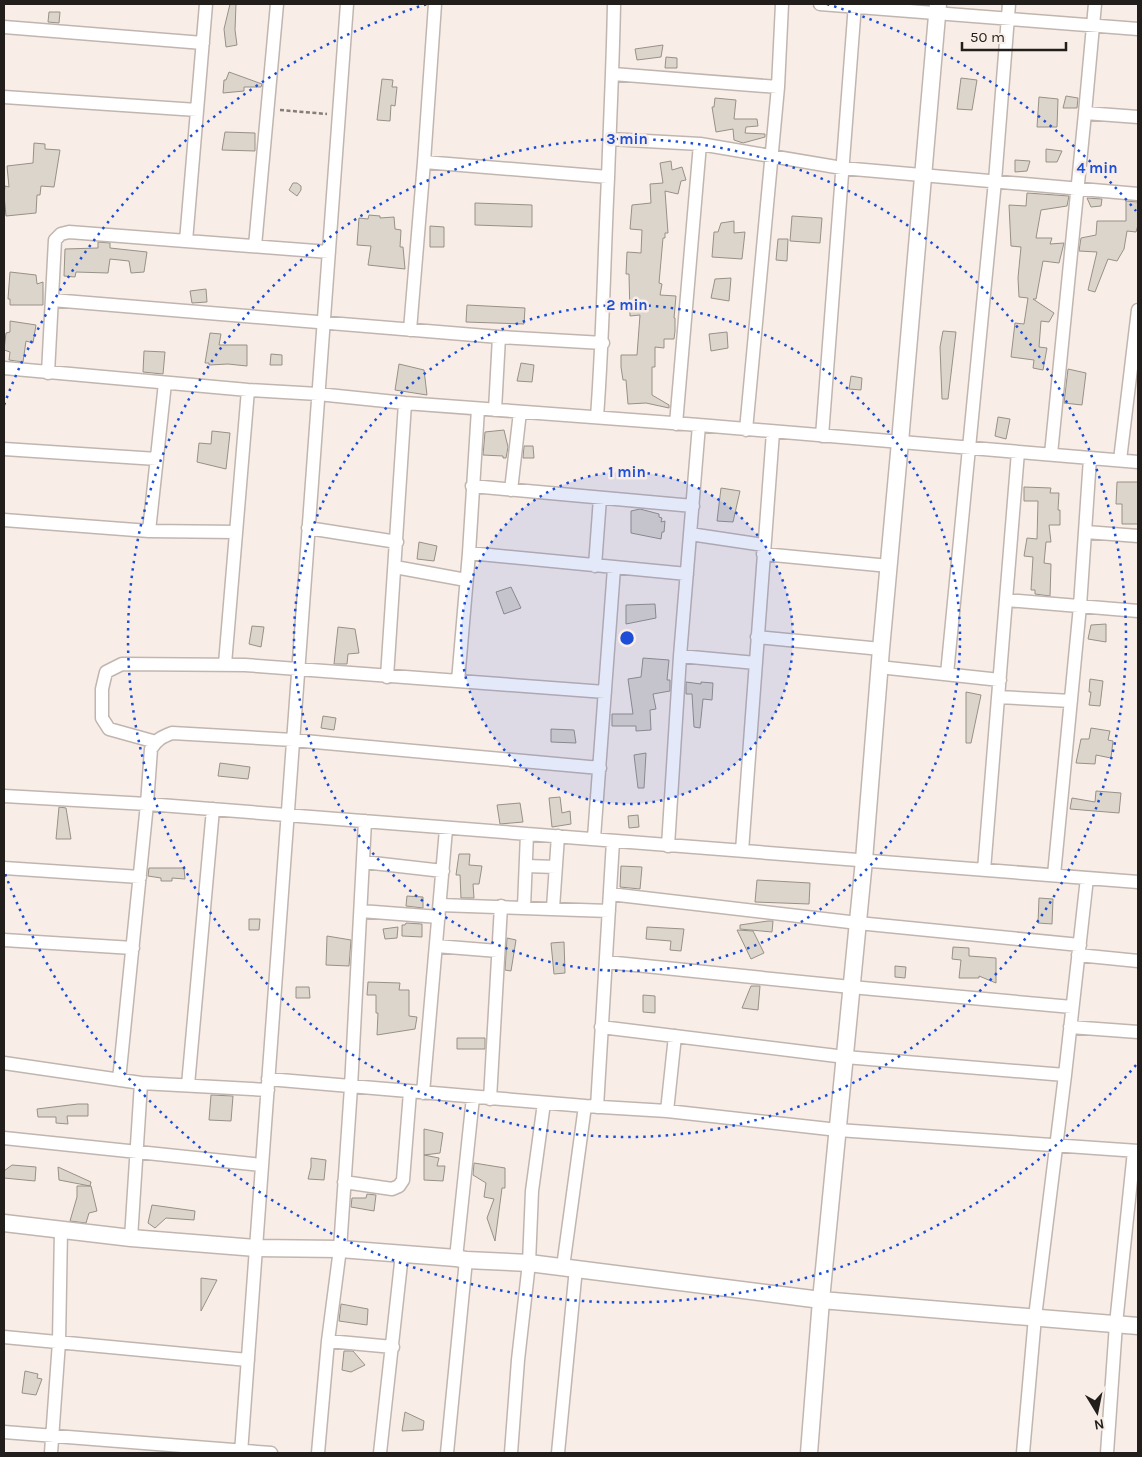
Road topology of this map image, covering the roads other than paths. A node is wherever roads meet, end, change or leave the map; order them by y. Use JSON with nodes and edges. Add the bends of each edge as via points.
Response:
{"nodes":[{"id":1,"x":206,"y":4,"type":"edge"},
{"id":2,"x":277,"y":4,"type":"edge"},
{"id":3,"x":347,"y":4,"type":"edge"},
{"id":4,"x":435,"y":4,"type":"edge"},
{"id":5,"x":614,"y":4,"type":"edge"},
{"id":6,"x":782,"y":4,"type":"edge"},
{"id":7,"x":820,"y":4,"type":"edge"},
{"id":8,"x":1009,"y":4,"type":"edge"},
{"id":9,"x":1095,"y":4,"type":"edge"},
{"id":10,"x":855,"y":5,"type":"edge"},
{"id":11,"x":938,"y":8,"type":"edge"},
{"id":12,"x":1008,"y":18,"type":"junction"},
{"id":13,"x":1093,"y":25,"type":"junction"},
{"id":14,"x":4,"y":27,"type":"edge"},
{"id":15,"x":1138,"y":29,"type":"edge"},
{"id":16,"x":203,"y":43,"type":"junction"},
{"id":17,"x":613,"y":74,"type":"junction"},
{"id":18,"x":778,"y":87,"type":"junction"},
{"id":19,"x":4,"y":97,"type":"edge"},
{"id":20,"x":197,"y":110,"type":"junction"},
{"id":21,"x":1085,"y":113,"type":"junction"},
{"id":22,"x":1138,"y":117,"type":"edge"},
{"id":23,"x":610,"y":139,"type":"junction"},
{"id":24,"x":700,"y":144,"type":"junction"},
{"id":25,"x":772,"y":157,"type":"junction"},
{"id":26,"x":424,"y":162,"type":"junction"},
{"id":27,"x":842,"y":168,"type":"junction"},
{"id":28,"x":924,"y":175,"type":"junction"},
{"id":29,"x":608,"y":178,"type":"junction"},
{"id":30,"x":995,"y":181,"type":"junction"},
{"id":31,"x":1078,"y":188,"type":"junction"},
{"id":32,"x":1138,"y":194,"type":"edge"},
{"id":33,"x":186,"y":241,"type":"junction"},
{"id":34,"x":255,"y":246,"type":"junction"},
{"id":35,"x":329,"y":252,"type":"junction"},
{"id":36,"x":52,"y":300,"type":"junction"},
{"id":37,"x":1138,"y":310,"type":"edge"},
{"id":38,"x":324,"y":322,"type":"junction"},
{"id":39,"x":410,"y":330,"type":"junction"},
{"id":40,"x":499,"y":337,"type":"junction"},
{"id":41,"x":602,"y":343,"type":"junction"},
{"id":42,"x":4,"y":368,"type":"edge"},
{"id":43,"x":48,"y":373,"type":"junction"},
{"id":44,"x":165,"y":383,"type":"junction"},
{"id":45,"x":248,"y":390,"type":"junction"},
{"id":46,"x":318,"y":394,"type":"junction"},
{"id":47,"x":405,"y":403,"type":"junction"},
{"id":48,"x":478,"y":408,"type":"junction"},
{"id":49,"x":495,"y":410,"type":"junction"},
{"id":50,"x":520,"y":412,"type":"junction"},
{"id":51,"x":597,"y":417,"type":"junction"},
{"id":52,"x":676,"y":424,"type":"junction"},
{"id":53,"x":699,"y":425,"type":"junction"},
{"id":54,"x":746,"y":430,"type":"junction"},
{"id":55,"x":773,"y":432,"type":"junction"},
{"id":56,"x":822,"y":436,"type":"junction"},
{"id":57,"x":900,"y":442,"type":"junction"},
{"id":58,"x":4,"y":448,"type":"edge"},
{"id":59,"x":968,"y":448,"type":"junction"},
{"id":60,"x":1018,"y":452,"type":"junction"},
{"id":61,"x":1051,"y":454,"type":"junction"},
{"id":62,"x":1090,"y":458,"type":"junction"},
{"id":63,"x":157,"y":459,"type":"junction"},
{"id":64,"x":1120,"y":460,"type":"junction"},
{"id":65,"x":1138,"y":462,"type":"edge"},
{"id":66,"x":472,"y":486,"type":"junction"},
{"id":67,"x":511,"y":490,"type":"junction"},
{"id":68,"x":600,"y":498,"type":"junction"},
{"id":69,"x":693,"y":506,"type":"junction"},
{"id":70,"x":4,"y":520,"type":"edge"},
{"id":71,"x":308,"y":528,"type":"junction"},
{"id":72,"x":149,"y":531,"type":"junction"},
{"id":73,"x":236,"y":532,"type":"junction"},
{"id":74,"x":1086,"y":532,"type":"junction"},
{"id":75,"x":690,"y":534,"type":"junction"},
{"id":76,"x":1138,"y":536,"type":"edge"},
{"id":77,"x":397,"y":542,"type":"junction"},
{"id":78,"x":764,"y":550,"type":"junction"},
{"id":79,"x":469,"y":552,"type":"junction"},
{"id":80,"x":395,"y":566,"type":"junction"},
{"id":81,"x":595,"y":566,"type":"junction"},
{"id":82,"x":888,"y":566,"type":"junction"},
{"id":83,"x":614,"y":568,"type":"junction"},
{"id":84,"x":687,"y":574,"type":"junction"},
{"id":85,"x":466,"y":580,"type":"junction"},
{"id":86,"x":1006,"y":600,"type":"junction"},
{"id":87,"x":1080,"y":606,"type":"junction"},
{"id":88,"x":1138,"y":611,"type":"edge"},
{"id":89,"x":757,"y":637,"type":"junction"},
{"id":90,"x":881,"y":649,"type":"junction"},
{"id":91,"x":680,"y":656,"type":"junction"},
{"id":92,"x":756,"y":663,"type":"junction"},
{"id":93,"x":225,"y":664,"type":"junction"},
{"id":94,"x":879,"y":667,"type":"junction"},
{"id":95,"x":298,"y":669,"type":"junction"},
{"id":96,"x":947,"y":674,"type":"junction"},
{"id":97,"x":387,"y":677,"type":"junction"},
{"id":98,"x":1000,"y":680,"type":"junction"},
{"id":99,"x":458,"y":681,"type":"junction"},
{"id":100,"x":605,"y":692,"type":"junction"},
{"id":101,"x":998,"y":697,"type":"junction"},
{"id":102,"x":1071,"y":701,"type":"junction"},
{"id":103,"x":293,"y":740,"type":"junction"},
{"id":104,"x":156,"y":742,"type":"junction"},
{"id":105,"x":600,"y":768,"type":"junction"},
{"id":106,"x":4,"y":796,"type":"edge"},
{"id":107,"x":147,"y":804,"type":"junction"},
{"id":108,"x":213,"y":809,"type":"junction"},
{"id":109,"x":288,"y":815,"type":"junction"},
{"id":110,"x":365,"y":821,"type":"junction"},
{"id":111,"x":446,"y":828,"type":"junction"},
{"id":112,"x":527,"y":834,"type":"junction"},
{"id":113,"x":558,"y":836,"type":"junction"},
{"id":114,"x":594,"y":838,"type":"junction"},
{"id":115,"x":613,"y":841,"type":"junction"},
{"id":116,"x":668,"y":846,"type":"junction"},
{"id":117,"x":742,"y":851,"type":"junction"},
{"id":118,"x":864,"y":860,"type":"junction"},
{"id":119,"x":364,"y":862,"type":"junction"},
{"id":120,"x":526,"y":866,"type":"junction"},
{"id":121,"x":4,"y":868,"type":"edge"},
{"id":122,"x":556,"y":868,"type":"junction"},
{"id":123,"x":443,"y":870,"type":"junction"},
{"id":124,"x":984,"y":870,"type":"junction"},
{"id":125,"x":1138,"y":874,"type":"edge"},
{"id":126,"x":1054,"y":875,"type":"junction"},
{"id":127,"x":140,"y":877,"type":"junction"},
{"id":128,"x":1088,"y":878,"type":"junction"},
{"id":129,"x":1138,"y":882,"type":"edge"},
{"id":130,"x":610,"y":894,"type":"junction"},
{"id":131,"x":501,"y":906,"type":"junction"},
{"id":132,"x":524,"y":907,"type":"junction"},
{"id":133,"x":553,"y":908,"type":"junction"},
{"id":134,"x":361,"y":911,"type":"junction"},
{"id":135,"x":439,"y":911,"type":"junction"},
{"id":136,"x":609,"y":911,"type":"junction"},
{"id":137,"x":858,"y":923,"type":"junction"},
{"id":138,"x":4,"y":940,"type":"edge"},
{"id":139,"x":436,"y":946,"type":"junction"},
{"id":140,"x":133,"y":948,"type":"junction"},
{"id":141,"x":1079,"y":950,"type":"junction"},
{"id":142,"x":498,"y":951,"type":"junction"},
{"id":143,"x":1138,"y":961,"type":"edge"},
{"id":144,"x":606,"y":962,"type":"junction"},
{"id":145,"x":851,"y":987,"type":"junction"},
{"id":146,"x":1072,"y":1007,"type":"junction"},
{"id":147,"x":601,"y":1027,"type":"junction"},
{"id":148,"x":1070,"y":1027,"type":"junction"},
{"id":149,"x":1138,"y":1032,"type":"edge"},
{"id":150,"x":675,"y":1036,"type":"junction"},
{"id":151,"x":846,"y":1057,"type":"junction"},
{"id":152,"x":4,"y":1064,"type":"edge"},
{"id":153,"x":1066,"y":1075,"type":"junction"},
{"id":154,"x":120,"y":1080,"type":"junction"},
{"id":155,"x":141,"y":1083,"type":"junction"},
{"id":156,"x":188,"y":1085,"type":"junction"},
{"id":157,"x":268,"y":1085,"type":"junction"},
{"id":158,"x":351,"y":1087,"type":"junction"},
{"id":159,"x":410,"y":1092,"type":"junction"},
{"id":160,"x":423,"y":1093,"type":"junction"},
{"id":161,"x":473,"y":1096,"type":"junction"},
{"id":162,"x":490,"y":1099,"type":"junction"},
{"id":163,"x":544,"y":1103,"type":"junction"},
{"id":164,"x":591,"y":1107,"type":"junction"},
{"id":165,"x":667,"y":1112,"type":"junction"},
{"id":166,"x":838,"y":1130,"type":"junction"},
{"id":167,"x":4,"y":1138,"type":"edge"},
{"id":168,"x":1056,"y":1145,"type":"junction"},
{"id":169,"x":135,"y":1151,"type":"junction"},
{"id":170,"x":1136,"y":1151,"type":"edge"},
{"id":171,"x":262,"y":1165,"type":"junction"},
{"id":172,"x":344,"y":1182,"type":"junction"},
{"id":173,"x":4,"y":1223,"type":"edge"},
{"id":174,"x":61,"y":1229,"type":"junction"},
{"id":175,"x":131,"y":1238,"type":"junction"},
{"id":176,"x":256,"y":1248,"type":"junction"},
{"id":177,"x":340,"y":1249,"type":"junction"},
{"id":178,"x":402,"y":1254,"type":"junction"},
{"id":179,"x":461,"y":1259,"type":"junction"},
{"id":180,"x":529,"y":1262,"type":"junction"},
{"id":181,"x":570,"y":1268,"type":"junction"},
{"id":182,"x":821,"y":1300,"type":"junction"},
{"id":183,"x":1035,"y":1317,"type":"junction"},
{"id":184,"x":1116,"y":1324,"type":"junction"},
{"id":185,"x":1138,"y":1326,"type":"edge"},
{"id":186,"x":4,"y":1337,"type":"edge"},
{"id":187,"x":328,"y":1341,"type":"junction"},
{"id":188,"x":59,"y":1342,"type":"junction"},
{"id":189,"x":393,"y":1346,"type":"junction"},
{"id":190,"x":248,"y":1360,"type":"junction"},
{"id":191,"x":4,"y":1432,"type":"edge"},
{"id":192,"x":52,"y":1436,"type":"junction"},
{"id":193,"x":241,"y":1452,"type":"edge"},
{"id":194,"x":51,"y":1453,"type":"edge"},
{"id":195,"x":271,"y":1453,"type":"edge"},
{"id":196,"x":318,"y":1453,"type":"edge"},
{"id":197,"x":380,"y":1453,"type":"edge"},
{"id":198,"x":447,"y":1453,"type":"edge"},
{"id":199,"x":511,"y":1453,"type":"edge"},
{"id":200,"x":558,"y":1453,"type":"edge"},
{"id":201,"x":809,"y":1453,"type":"edge"},
{"id":202,"x":1024,"y":1453,"type":"edge"},
{"id":203,"x":1108,"y":1453,"type":"edge"}],
"edges":[{"from":1,"to":16,"type":"street"},
{"from":2,"to":34,"type":"street"},
{"from":3,"to":35,"type":"street"},
{"from":4,"to":26,"type":"street"},
{"from":5,"to":17,"type":"street"},
{"from":6,"to":18,"type":"street"},
{"from":7,"to":10,"type":"street"},
{"from":8,"to":12,"type":"street"},
{"from":9,"to":13,"type":"street"},
{"from":10,"to":11,"type":"street"},
{"from":10,"to":27,"type":"street"},
{"from":11,"to":12,"type":"street"},
{"from":11,"to":28,"type":"street"},
{"from":12,"to":13,"type":"street"},
{"from":12,"to":30,"type":"street"},
{"from":13,"to":15,"type":"street"},
{"from":13,"to":21,"type":"street"},
{"from":14,"to":16,"type":"street"},
{"from":16,"to":20,"type":"street"},
{"from":17,"to":18,"type":"street"},
{"from":17,"to":23,"type":"street"},
{"from":18,"to":25,"type":"street"},
{"from":19,"to":20,"type":"street"},
{"from":20,"to":33,"type":"street"},
{"from":21,"to":22,"type":"street"},
{"from":21,"to":31,"type":"street"},
{"from":23,"to":24,"type":"street"},
{"from":23,"to":29,"type":"street"},
{"from":24,"to":25,"type":"street"},
{"from":24,"to":52,"type":"street"},
{"from":25,"to":27,"type":"street"},
{"from":25,"to":54,"type":"street"},
{"from":26,"to":29,"type":"street"},
{"from":26,"to":39,"type":"street"},
{"from":27,"to":28,"type":"street"},
{"from":27,"to":56,"type":"street"},
{"from":28,"to":30,"type":"street"},
{"from":28,"to":57,"type":"street"},
{"from":29,"to":41,"type":"street"},
{"from":30,"to":31,"type":"street"},
{"from":30,"to":59,"type":"street"},
{"from":31,"to":32,"type":"street"},
{"from":31,"to":61,"type":"street"},
{"from":33,"to":34,"type":"street"},
{"from":33,"to":36,"type":"street","via":[[61,234],[55,240]]},
{"from":34,"to":35,"type":"street"},
{"from":35,"to":38,"type":"street"},
{"from":36,"to":38,"type":"street"},
{"from":36,"to":43,"type":"street"},
{"from":37,"to":64,"type":"street"},
{"from":38,"to":39,"type":"street"},
{"from":38,"to":46,"type":"street"},
{"from":39,"to":40,"type":"street"},
{"from":40,"to":41,"type":"street"},
{"from":40,"to":49,"type":"street"},
{"from":41,"to":51,"type":"street"},
{"from":42,"to":43,"type":"street"},
{"from":43,"to":44,"type":"street"},
{"from":44,"to":45,"type":"street"},
{"from":44,"to":63,"type":"street"},
{"from":45,"to":46,"type":"street"},
{"from":45,"to":73,"type":"street"},
{"from":46,"to":47,"type":"street"},
{"from":46,"to":71,"type":"street"},
{"from":47,"to":48,"type":"street"},
{"from":47,"to":77,"type":"street"},
{"from":48,"to":49,"type":"street"},
{"from":48,"to":66,"type":"street"},
{"from":49,"to":50,"type":"street"},
{"from":50,"to":51,"type":"street"},
{"from":50,"to":67,"type":"street"},
{"from":51,"to":52,"type":"street"},
{"from":52,"to":53,"type":"street"},
{"from":53,"to":54,"type":"street"},
{"from":53,"to":69,"type":"street"},
{"from":54,"to":55,"type":"street"},
{"from":55,"to":56,"type":"street"},
{"from":55,"to":78,"type":"street"},
{"from":56,"to":57,"type":"street"},
{"from":57,"to":59,"type":"street"},
{"from":57,"to":82,"type":"street"},
{"from":58,"to":63,"type":"street"},
{"from":59,"to":60,"type":"street"},
{"from":59,"to":96,"type":"street"},
{"from":60,"to":61,"type":"street"},
{"from":60,"to":86,"type":"street"},
{"from":61,"to":62,"type":"street"},
{"from":62,"to":64,"type":"street"},
{"from":62,"to":74,"type":"street"},
{"from":63,"to":72,"type":"street"},
{"from":64,"to":65,"type":"street"},
{"from":66,"to":67,"type":"street"},
{"from":66,"to":79,"type":"street"},
{"from":67,"to":68,"type":"street"},
{"from":68,"to":69,"type":"street"},
{"from":68,"to":81,"type":"street"},
{"from":69,"to":75,"type":"street"},
{"from":70,"to":72,"type":"street"},
{"from":71,"to":77,"type":"street"},
{"from":71,"to":95,"type":"street"},
{"from":72,"to":73,"type":"street"},
{"from":73,"to":93,"type":"street"},
{"from":74,"to":76,"type":"street"},
{"from":74,"to":87,"type":"street"},
{"from":75,"to":78,"type":"street"},
{"from":75,"to":84,"type":"street"},
{"from":77,"to":80,"type":"street"},
{"from":78,"to":82,"type":"street"},
{"from":78,"to":89,"type":"street"},
{"from":79,"to":81,"type":"street"},
{"from":79,"to":85,"type":"street"},
{"from":80,"to":85,"type":"street"},
{"from":80,"to":97,"type":"street"},
{"from":81,"to":83,"type":"street"},
{"from":82,"to":90,"type":"street"},
{"from":83,"to":84,"type":"street"},
{"from":83,"to":100,"type":"street"},
{"from":84,"to":91,"type":"street"},
{"from":85,"to":99,"type":"street"},
{"from":86,"to":87,"type":"street"},
{"from":86,"to":98,"type":"street"},
{"from":87,"to":88,"type":"street"},
{"from":87,"to":102,"type":"street"},
{"from":89,"to":90,"type":"street"},
{"from":89,"to":92,"type":"street"},
{"from":90,"to":94,"type":"street"},
{"from":91,"to":92,"type":"street"},
{"from":91,"to":116,"type":"street"},
{"from":92,"to":117,"type":"street"},
{"from":93,"to":95,"type":"street"},
{"from":93,"to":104,"type":"street","via":[[122,664],[106,672],[102,689],[102,718],[109,729]]},
{"from":94,"to":96,"type":"street"},
{"from":94,"to":118,"type":"street"},
{"from":95,"to":97,"type":"street"},
{"from":95,"to":103,"type":"street"},
{"from":96,"to":98,"type":"street"},
{"from":97,"to":99,"type":"street"},
{"from":98,"to":101,"type":"street"},
{"from":99,"to":100,"type":"street"},
{"from":100,"to":105,"type":"street"},
{"from":101,"to":102,"type":"street"},
{"from":101,"to":124,"type":"street"},
{"from":102,"to":126,"type":"street"},
{"from":103,"to":104,"type":"street","via":[[172,733]]},
{"from":103,"to":105,"type":"street"},
{"from":103,"to":109,"type":"street"},
{"from":104,"to":107,"type":"street","via":[[151,749]]},
{"from":105,"to":114,"type":"street"},
{"from":106,"to":107,"type":"street"},
{"from":107,"to":108,"type":"street"},
{"from":107,"to":127,"type":"street"},
{"from":108,"to":109,"type":"street"},
{"from":108,"to":156,"type":"street"},
{"from":109,"to":110,"type":"street"},
{"from":109,"to":157,"type":"street"},
{"from":110,"to":111,"type":"street"},
{"from":110,"to":119,"type":"street"},
{"from":111,"to":112,"type":"street"},
{"from":111,"to":123,"type":"street"},
{"from":112,"to":113,"type":"street"},
{"from":112,"to":120,"type":"street"},
{"from":113,"to":114,"type":"street"},
{"from":113,"to":122,"type":"street"},
{"from":114,"to":115,"type":"street"},
{"from":115,"to":116,"type":"street"},
{"from":115,"to":130,"type":"street"},
{"from":116,"to":117,"type":"street"},
{"from":117,"to":118,"type":"street"},
{"from":118,"to":124,"type":"street"},
{"from":118,"to":137,"type":"street"},
{"from":119,"to":123,"type":"street"},
{"from":119,"to":134,"type":"street"},
{"from":120,"to":122,"type":"street"},
{"from":120,"to":132,"type":"street"},
{"from":121,"to":127,"type":"street"},
{"from":122,"to":133,"type":"street"},
{"from":123,"to":135,"type":"street"},
{"from":124,"to":126,"type":"street"},
{"from":125,"to":129,"type":"street"},
{"from":126,"to":128,"type":"street"},
{"from":127,"to":140,"type":"street"},
{"from":128,"to":129,"type":"street"},
{"from":128,"to":141,"type":"street"},
{"from":130,"to":136,"type":"street"},
{"from":130,"to":137,"type":"street"},
{"from":131,"to":132,"type":"street"},
{"from":131,"to":135,"type":"street"},
{"from":131,"to":142,"type":"street"},
{"from":132,"to":133,"type":"street"},
{"from":133,"to":136,"type":"street"},
{"from":134,"to":135,"type":"street"},
{"from":134,"to":158,"type":"street"},
{"from":135,"to":139,"type":"street"},
{"from":136,"to":144,"type":"street"},
{"from":137,"to":141,"type":"street"},
{"from":137,"to":145,"type":"street"},
{"from":138,"to":140,"type":"street"},
{"from":139,"to":142,"type":"street"},
{"from":139,"to":160,"type":"street"},
{"from":140,"to":154,"type":"street"},
{"from":141,"to":143,"type":"street"},
{"from":141,"to":146,"type":"street"},
{"from":142,"to":162,"type":"street"},
{"from":144,"to":145,"type":"street"},
{"from":144,"to":147,"type":"street"},
{"from":145,"to":146,"type":"street"},
{"from":145,"to":151,"type":"street"},
{"from":146,"to":148,"type":"street"},
{"from":147,"to":150,"type":"street"},
{"from":147,"to":164,"type":"street"},
{"from":148,"to":149,"type":"street"},
{"from":148,"to":153,"type":"street"},
{"from":150,"to":151,"type":"street"},
{"from":150,"to":165,"type":"street"},
{"from":151,"to":153,"type":"street"},
{"from":151,"to":166,"type":"street"},
{"from":152,"to":154,"type":"street"},
{"from":153,"to":168,"type":"street"},
{"from":154,"to":155,"type":"street"},
{"from":155,"to":156,"type":"street"},
{"from":155,"to":169,"type":"street"},
{"from":156,"to":157,"type":"street"},
{"from":157,"to":158,"type":"street"},
{"from":157,"to":171,"type":"street"},
{"from":158,"to":159,"type":"street"},
{"from":158,"to":172,"type":"street"},
{"from":159,"to":160,"type":"street"},
{"from":159,"to":172,"type":"street","via":[[403,1180],[399,1186],[392,1189]]},
{"from":160,"to":161,"type":"street"},
{"from":161,"to":162,"type":"street"},
{"from":161,"to":179,"type":"street"},
{"from":162,"to":163,"type":"street"},
{"from":163,"to":164,"type":"street"},
{"from":163,"to":180,"type":"street","via":[[532,1191]]},
{"from":164,"to":165,"type":"street"},
{"from":164,"to":181,"type":"street"},
{"from":165,"to":166,"type":"street"},
{"from":166,"to":168,"type":"street"},
{"from":166,"to":182,"type":"street"},
{"from":167,"to":169,"type":"street"},
{"from":168,"to":170,"type":"street"},
{"from":168,"to":183,"type":"street"},
{"from":169,"to":171,"type":"street"},
{"from":169,"to":175,"type":"street"},
{"from":170,"to":184,"type":"street"},
{"from":171,"to":176,"type":"street"},
{"from":172,"to":177,"type":"street"},
{"from":173,"to":174,"type":"street"},
{"from":174,"to":175,"type":"street"},
{"from":174,"to":188,"type":"street"},
{"from":175,"to":176,"type":"street"},
{"from":176,"to":177,"type":"street"},
{"from":176,"to":190,"type":"street"},
{"from":177,"to":178,"type":"street"},
{"from":177,"to":187,"type":"street"},
{"from":178,"to":179,"type":"street"},
{"from":178,"to":189,"type":"street"},
{"from":179,"to":180,"type":"street"},
{"from":179,"to":198,"type":"street"},
{"from":180,"to":181,"type":"street"},
{"from":180,"to":199,"type":"street"},
{"from":181,"to":182,"type":"street"},
{"from":181,"to":200,"type":"street"},
{"from":182,"to":183,"type":"street"},
{"from":182,"to":201,"type":"street"},
{"from":183,"to":184,"type":"street"},
{"from":183,"to":202,"type":"street"},
{"from":184,"to":185,"type":"street"},
{"from":184,"to":203,"type":"street"},
{"from":186,"to":188,"type":"street"},
{"from":187,"to":189,"type":"street"},
{"from":187,"to":196,"type":"street"},
{"from":188,"to":190,"type":"street"},
{"from":188,"to":192,"type":"street"},
{"from":189,"to":197,"type":"street"},
{"from":190,"to":193,"type":"street"},
{"from":191,"to":192,"type":"street"},
{"from":192,"to":193,"type":"street"},
{"from":192,"to":194,"type":"street"},
{"from":193,"to":195,"type":"street"}]}
